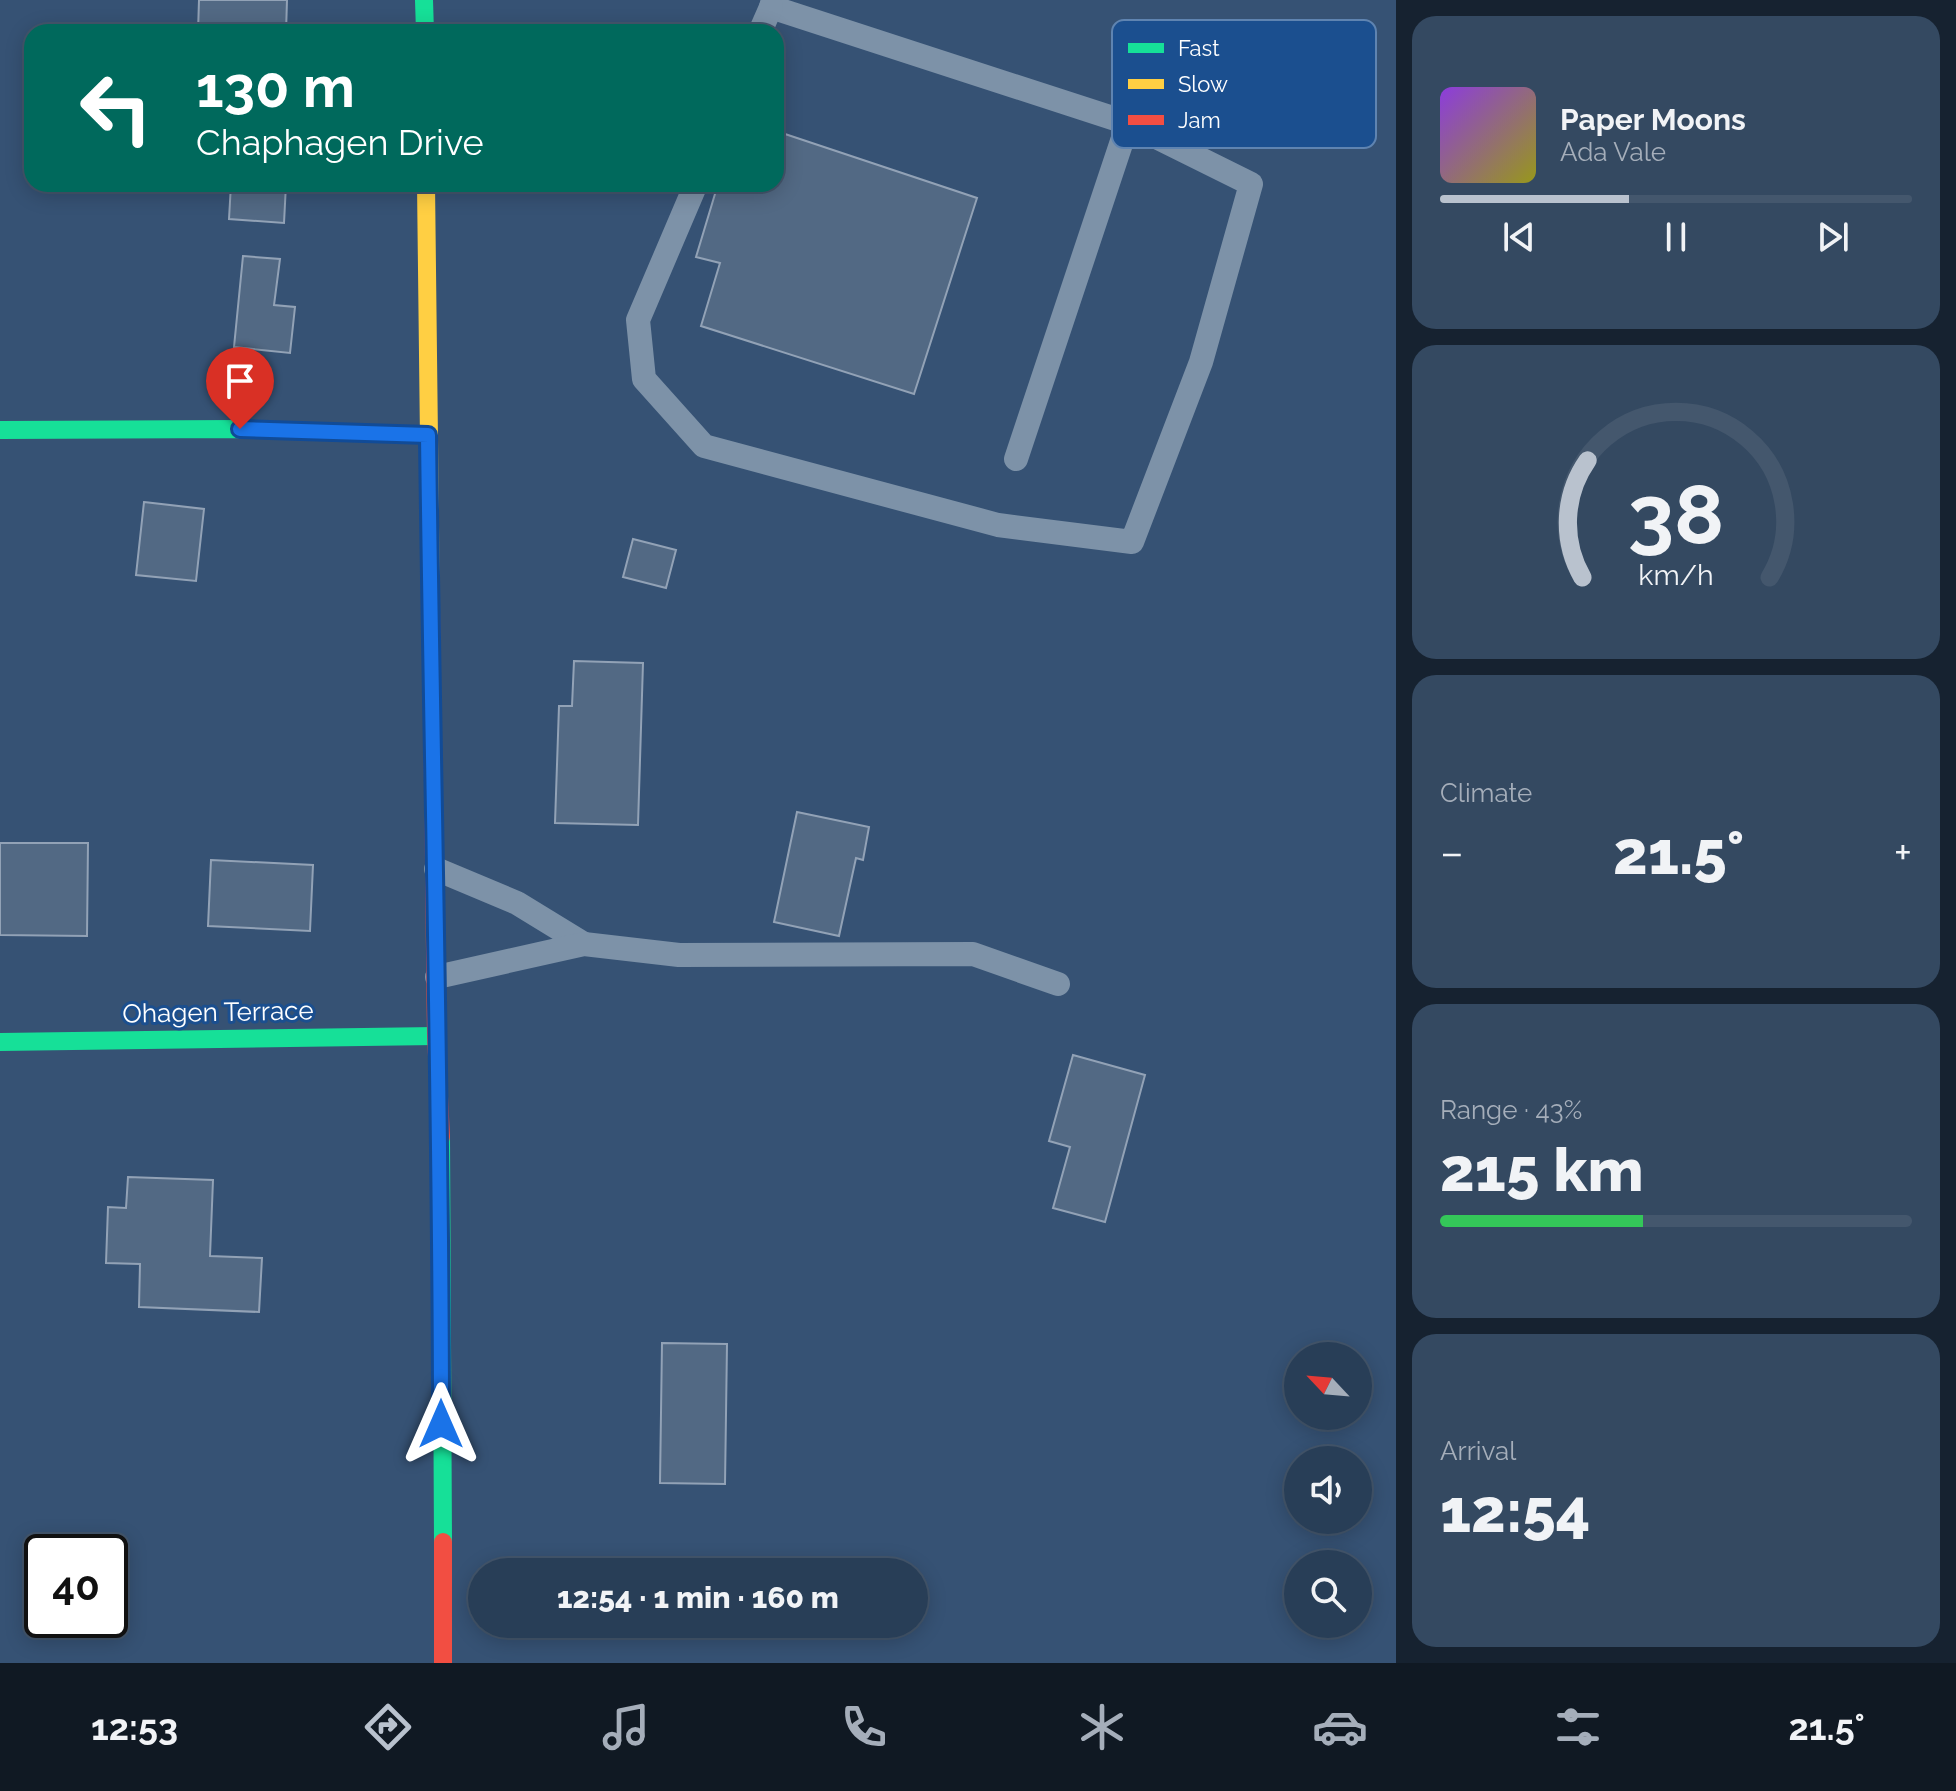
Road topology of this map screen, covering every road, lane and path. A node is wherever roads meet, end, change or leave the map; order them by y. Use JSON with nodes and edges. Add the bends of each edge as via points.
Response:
{"nodes":[{"id":1,"x":424,"y":0,"type":"edge"},
{"id":2,"x":772,"y":3,"type":"edge"},
{"id":3,"x":425,"y":24,"type":"edge"},
{"id":4,"x":763,"y":24,"type":"edge"},
{"id":5,"x":1112,"y":118,"type":"edge"},
{"id":6,"x":1120,"y":148,"type":"edge"},
{"id":7,"x":1178,"y":148,"type":"edge"},
{"id":8,"x":426,"y":192,"type":"edge"},
{"id":9,"x":693,"y":192,"type":"edge"},
{"id":10,"x":0,"y":430,"type":"edge"},
{"id":11,"x":428,"y":435,"type":"junction"},
{"id":12,"x":1016,"y":459,"type":"dead end"},
{"id":13,"x":436,"y":869,"type":"junction"},
{"id":14,"x":584,"y":944,"type":"junction"},
{"id":15,"x":437,"y":977,"type":"junction"},
{"id":16,"x":1058,"y":984,"type":"dead end"},
{"id":17,"x":436,"y":1036,"type":"junction"},
{"id":18,"x":0,"y":1042,"type":"edge"},
{"id":19,"x":443,"y":1663,"type":"edge"}],
"edges":[{"from":1,"to":3,"type":"street"},
{"from":2,"to":4,"type":"lane"},
{"from":2,"to":5,"type":"lane"},
{"from":6,"to":12,"type":"lane"},
{"from":7,"to":9,"type":"lane","via":[[1251,184],[1201,362],[1132,542],[998,525],[704,446],[644,379],[638,320]]},
{"from":8,"to":11,"type":"street"},
{"from":10,"to":11,"type":"street"},
{"from":11,"to":13,"type":"street"},
{"from":13,"to":14,"type":"lane","via":[[517,903]]},
{"from":13,"to":15,"type":"street"},
{"from":14,"to":15,"type":"lane"},
{"from":14,"to":16,"type":"lane","via":[[679,955],[973,954]]},
{"from":15,"to":17,"type":"street"},
{"from":17,"to":18,"type":"street","name":"Ohagen Terrace"},
{"from":17,"to":19,"type":"street"}]}
